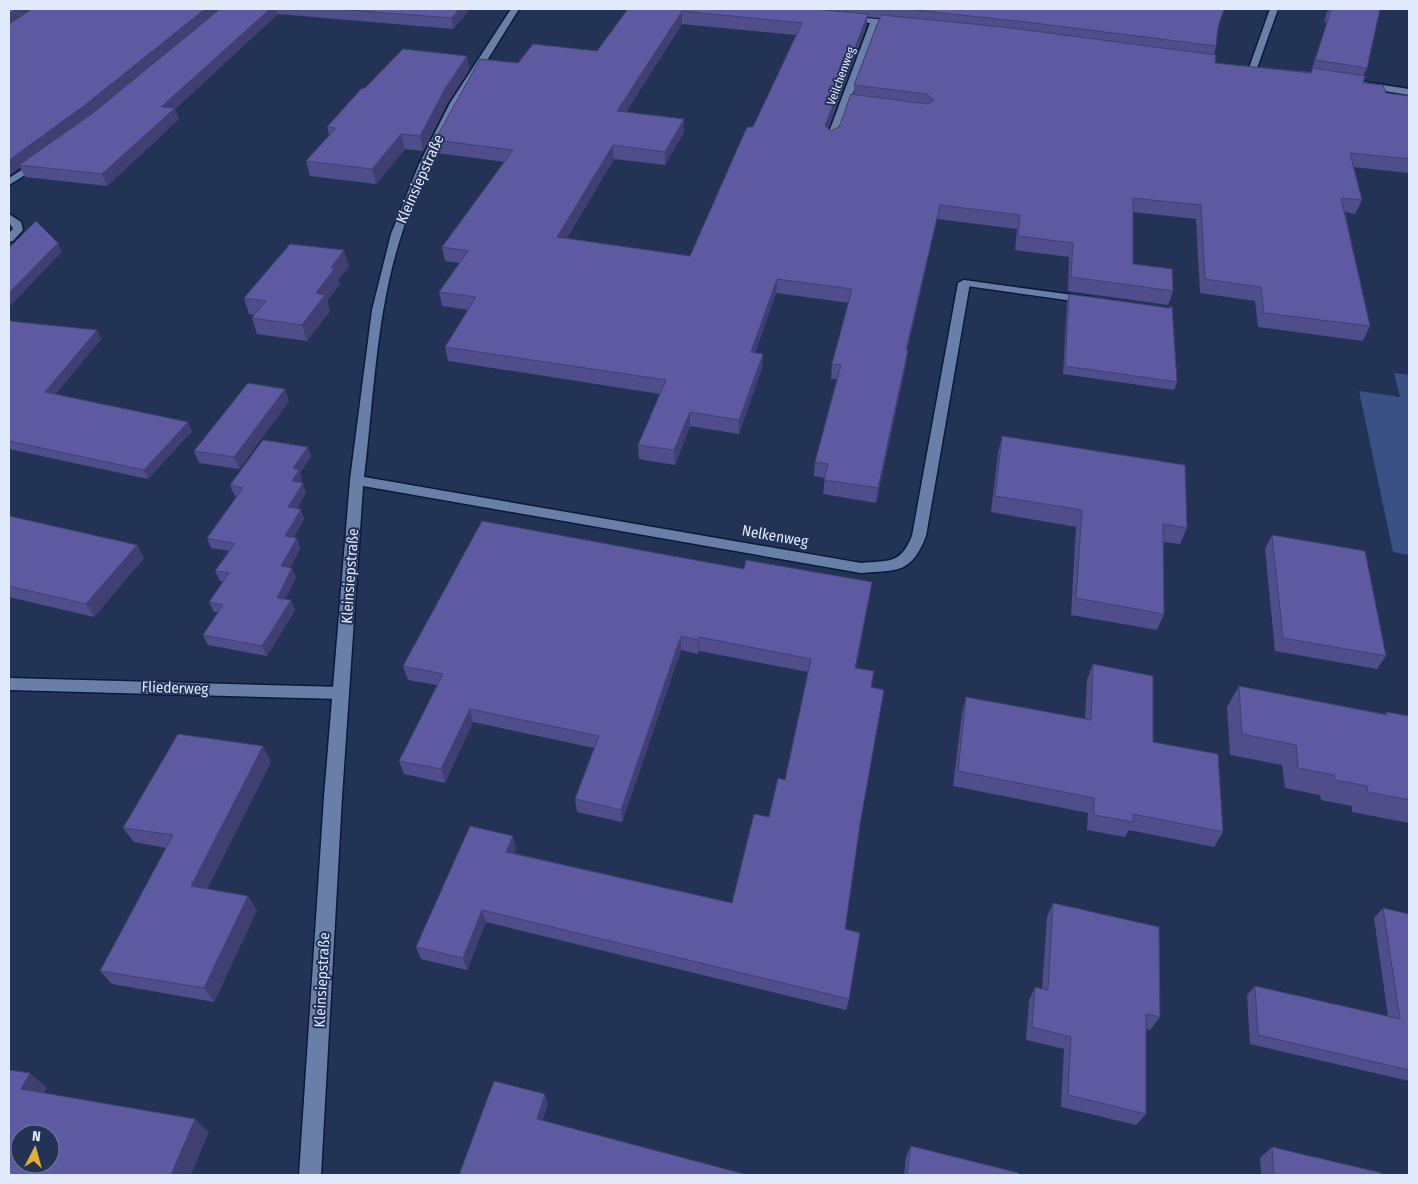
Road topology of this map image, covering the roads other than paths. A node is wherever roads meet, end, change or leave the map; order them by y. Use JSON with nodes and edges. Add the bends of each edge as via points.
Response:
{"nodes":[{"id":1,"x":515,"y":9,"type":"edge"},
{"id":2,"x":1274,"y":9,"type":"edge"},
{"id":3,"x":837,"y":17,"type":"edge"},
{"id":4,"x":875,"y":21,"type":"junction"},
{"id":5,"x":910,"y":25,"type":"edge"},
{"id":6,"x":1252,"y":68,"type":"edge"},
{"id":7,"x":1353,"y":83,"type":"edge"},
{"id":8,"x":1409,"y":92,"type":"edge"},
{"id":9,"x":831,"y":140,"type":"edge"},
{"id":10,"x":47,"y":157,"type":"edge"},
{"id":11,"x":9,"y":182,"type":"edge"},
{"id":12,"x":9,"y":217,"type":"edge"},
{"id":13,"x":9,"y":239,"type":"edge"},
{"id":14,"x":1100,"y":301,"type":"edge"},
{"id":15,"x":356,"y":480,"type":"junction"},
{"id":16,"x":9,"y":684,"type":"edge"},
{"id":17,"x":342,"y":693,"type":"junction"},
{"id":18,"x":310,"y":1175,"type":"edge"}],
"edges":[{"from":1,"to":15,"type":"street","name":"Kleinsiepstraße","via":[[455,103],[424,164],[396,234],[378,310]]},
{"from":2,"to":6,"type":"street"},
{"from":3,"to":4,"type":"street"},
{"from":4,"to":5,"type":"street"},
{"from":4,"to":9,"type":"street","name":"Veilchenweg","via":[[849,103]]},
{"from":7,"to":8,"type":"street"},
{"from":10,"to":11,"type":"street"},
{"from":12,"to":13,"type":"street","via":[[17,224],[18,230]]},
{"from":14,"to":15,"type":"street","name":"Nelkenweg","via":[[964,283],[919,536],[912,554],[897,565],[860,568]]},
{"from":15,"to":17,"type":"street","name":"Kleinsiepstraße"},
{"from":16,"to":17,"type":"street","name":"Fliederweg"},
{"from":17,"to":18,"type":"street","name":"Kleinsiepstraße"}]}
